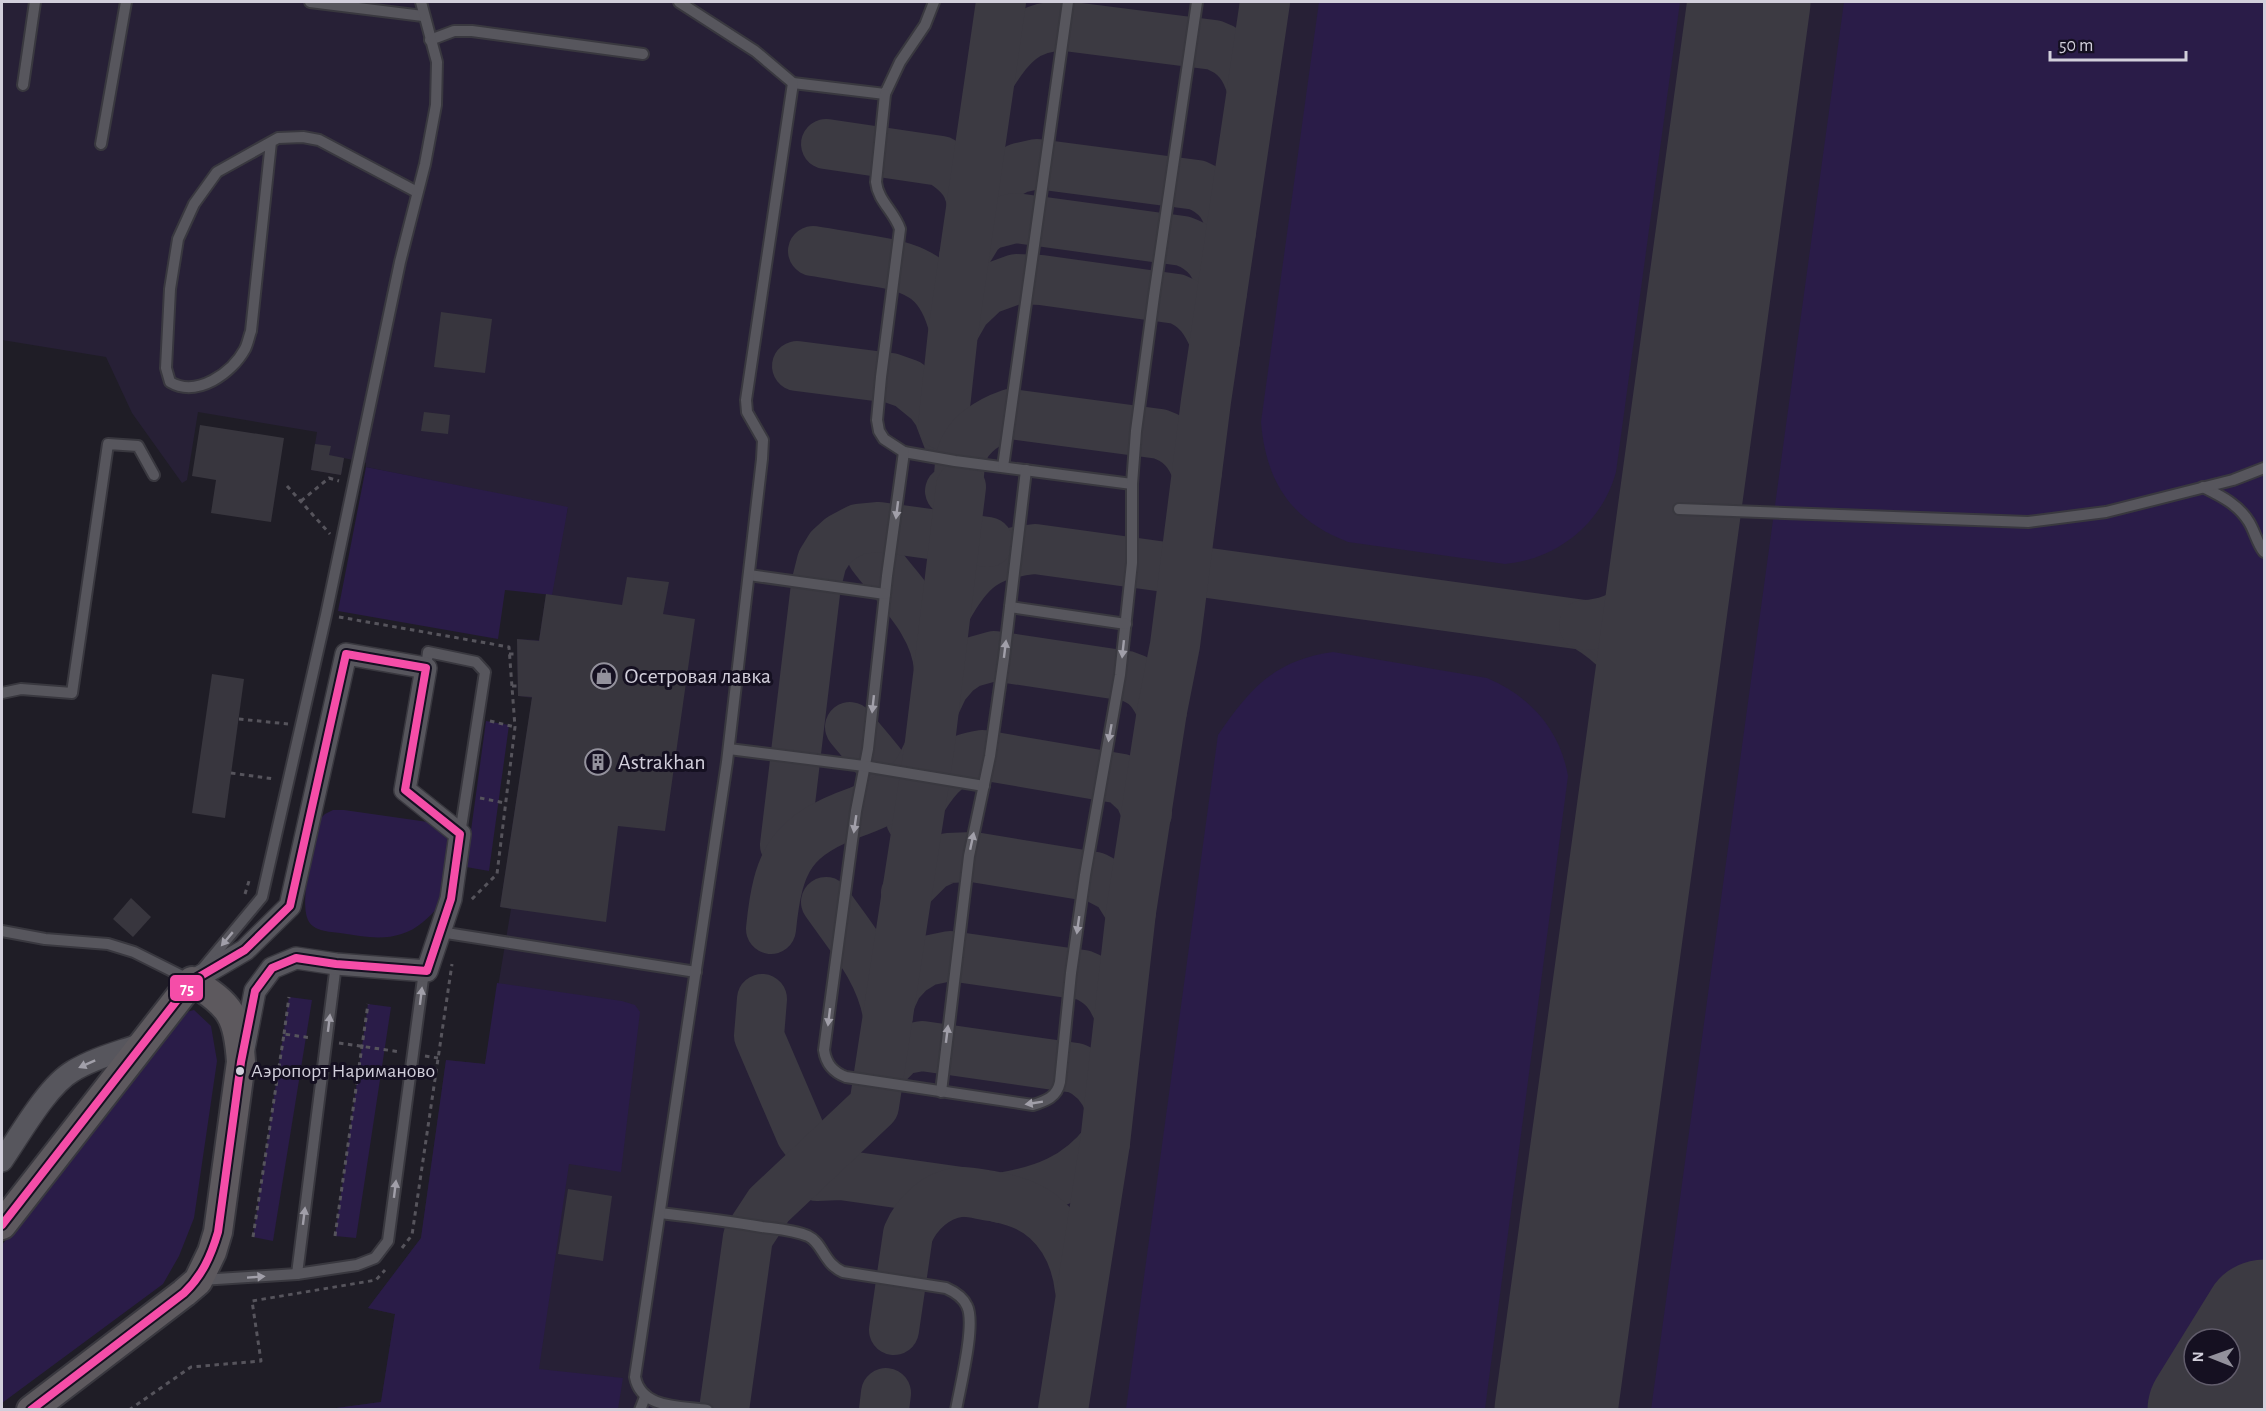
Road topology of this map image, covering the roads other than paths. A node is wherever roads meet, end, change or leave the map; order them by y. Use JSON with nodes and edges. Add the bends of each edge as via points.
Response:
{"nodes":[{"id":1,"x":35,"y":2,"type":"edge"},
{"id":2,"x":126,"y":2,"type":"edge"},
{"id":3,"x":310,"y":2,"type":"edge"},
{"id":4,"x":421,"y":2,"type":"edge"},
{"id":5,"x":679,"y":2,"type":"edge"},
{"id":6,"x":934,"y":2,"type":"edge"},
{"id":7,"x":1068,"y":2,"type":"edge"},
{"id":8,"x":1197,"y":2,"type":"edge"},
{"id":9,"x":423,"y":15,"type":"junction"},
{"id":10,"x":430,"y":40,"type":"junction"},
{"id":11,"x":643,"y":54,"type":"dead end"},
{"id":12,"x":793,"y":83,"type":"junction"},
{"id":13,"x":24,"y":85,"type":"dead end"},
{"id":14,"x":885,"y":94,"type":"junction"},
{"id":15,"x":271,"y":142,"type":"junction"},
{"id":16,"x":100,"y":144,"type":"dead end"},
{"id":17,"x":417,"y":192,"type":"junction"},
{"id":18,"x":904,"y":452,"type":"junction"},
{"id":19,"x":1003,"y":467,"type":"junction"},
{"id":20,"x":2265,"y":468,"type":"edge"},
{"id":21,"x":1026,"y":470,"type":"junction"},
{"id":22,"x":154,"y":475,"type":"dead end"},
{"id":23,"x":1132,"y":484,"type":"junction"},
{"id":24,"x":2203,"y":487,"type":"junction"},
{"id":25,"x":1680,"y":509,"type":"dead end"},
{"id":26,"x":2265,"y":552,"type":"edge"},
{"id":27,"x":749,"y":575,"type":"junction"},
{"id":28,"x":885,"y":594,"type":"junction"},
{"id":29,"x":1010,"y":607,"type":"junction"},
{"id":30,"x":1126,"y":624,"type":"junction"},
{"id":31,"x":426,"y":668,"type":"junction"},
{"id":32,"x":2,"y":693,"type":"edge"},
{"id":33,"x":729,"y":749,"type":"junction"},
{"id":34,"x":864,"y":766,"type":"junction"},
{"id":35,"x":984,"y":786,"type":"junction"},
{"id":36,"x":460,"y":834,"type":"junction"},
{"id":37,"x":2,"y":931,"type":"edge"},
{"id":38,"x":448,"y":933,"type":"junction"},
{"id":39,"x":336,"y":964,"type":"junction"},
{"id":40,"x":424,"y":971,"type":"junction"},
{"id":41,"x":696,"y":972,"type":"junction"},
{"id":42,"x":192,"y":981,"type":"junction"},
{"id":43,"x":141,"y":1044,"type":"junction"},
{"id":44,"x":241,"y":1062,"type":"junction"},
{"id":45,"x":941,"y":1092,"type":"junction"},
{"id":46,"x":2,"y":1161,"type":"edge"},
{"id":47,"x":660,"y":1213,"type":"junction"},
{"id":48,"x":2,"y":1225,"type":"edge"},
{"id":49,"x":297,"y":1274,"type":"junction"},
{"id":50,"x":198,"y":1281,"type":"junction"},
{"id":51,"x":645,"y":1397,"type":"junction"},
{"id":52,"x":31,"y":1410,"type":"edge"},
{"id":53,"x":640,"y":1410,"type":"edge"},
{"id":54,"x":707,"y":1410,"type":"edge"},
{"id":55,"x":956,"y":1410,"type":"edge"}],
"edges":[{"from":1,"to":13,"type":"lane"},
{"from":2,"to":16,"type":"lane"},
{"from":3,"to":9,"type":"lane"},
{"from":4,"to":9,"type":"lane"},
{"from":5,"to":12,"type":"lane","via":[[755,51]]},
{"from":6,"to":14,"type":"lane"},
{"from":7,"to":19,"type":"lane"},
{"from":8,"to":23,"type":"lane","via":[[1154,296]]},
{"from":9,"to":10,"type":"lane"},
{"from":10,"to":11,"type":"lane","via":[[454,31],[472,31]]},
{"from":10,"to":17,"type":"lane","via":[[437,62],[436,105]]},
{"from":12,"to":14,"type":"lane"},
{"from":12,"to":27,"type":"lane","via":[[746,400],[747,412],[763,440]]},
{"from":14,"to":18,"type":"lane","via":[[877,191],[900,229],[877,420],[884,440]]},
{"from":15,"to":15,"type":"lane","via":[[251,331],[245,349],[231,368],[202,386],[175,385],[170,382],[166,368],[170,289],[182,226],[217,172]]},
{"from":15,"to":17,"type":"lane","via":[[278,138],[319,140]]},
{"from":17,"to":42,"type":"lane","one_way":true,"via":[[262,897]]},
{"from":18,"to":19,"type":"lane"},
{"from":18,"to":28,"type":"lane","one_way":true},
{"from":19,"to":21,"type":"lane"},
{"from":20,"to":24,"type":"lane"},
{"from":21,"to":23,"type":"lane"},
{"from":21,"to":29,"type":"lane"},
{"from":22,"to":32,"type":"lane","via":[[138,446],[108,444],[72,693],[21,688]]},
{"from":23,"to":30,"type":"lane","via":[[1132,563]]},
{"from":24,"to":25,"type":"lane","via":[[2106,512],[2028,522]]},
{"from":24,"to":26,"type":"lane","via":[[2238,507]]},
{"from":27,"to":28,"type":"lane"},
{"from":27,"to":33,"type":"lane"},
{"from":28,"to":34,"type":"lane","one_way":true},
{"from":29,"to":30,"type":"lane"},
{"from":35,"to":29,"type":"lane","one_way":true},
{"from":30,"to":45,"type":"lane","one_way":true,"via":[[1085,875],[1058,1090],[1049,1100],[1033,1105]]},
{"from":31,"to":36,"type":"street","via":[[405,790]]},
{"from":31,"to":36,"type":"lane","via":[[428,652],[476,662],[485,672]]},
{"from":31,"to":42,"type":"street","via":[[346,654],[290,906],[245,950]]},
{"from":33,"to":34,"type":"lane"},
{"from":33,"to":41,"type":"lane"},
{"from":34,"to":35,"type":"lane"},
{"from":34,"to":45,"type":"lane","one_way":true,"via":[[825,1057],[831,1068],[846,1077]]},
{"from":45,"to":35,"type":"lane","one_way":true,"via":[[969,856]]},
{"from":36,"to":38,"type":"street"},
{"from":37,"to":42,"type":"lane","via":[[108,944],[134,952]]},
{"from":38,"to":40,"type":"street"},
{"from":38,"to":41,"type":"lane"},
{"from":39,"to":40,"type":"street"},
{"from":39,"to":44,"type":"street","via":[[296,958],[272,968],[255,991]]},
{"from":49,"to":39,"type":"lane","one_way":true},
{"from":49,"to":40,"type":"lane","one_way":true,"via":[[357,1265],[375,1258],[388,1241]]},
{"from":41,"to":47,"type":"lane"},
{"from":42,"to":43,"type":"main road"},
{"from":42,"to":44,"type":"main road","via":[[226,1006],[235,1019]]},
{"from":43,"to":46,"type":"street","one_way":true,"via":[[87,1063],[63,1078]]},
{"from":43,"to":48,"type":"main road"},
{"from":44,"to":50,"type":"main road","via":[[218,1232]]},
{"from":47,"to":51,"type":"lane","via":[[635,1377]]},
{"from":47,"to":55,"type":"lane","via":[[797,1234],[814,1240],[828,1262],[843,1272],[954,1291],[970,1314]]},
{"from":50,"to":49,"type":"lane","one_way":true},
{"from":50,"to":52,"type":"main road"},
{"from":51,"to":53,"type":"lane"},
{"from":51,"to":54,"type":"lane"}]}
